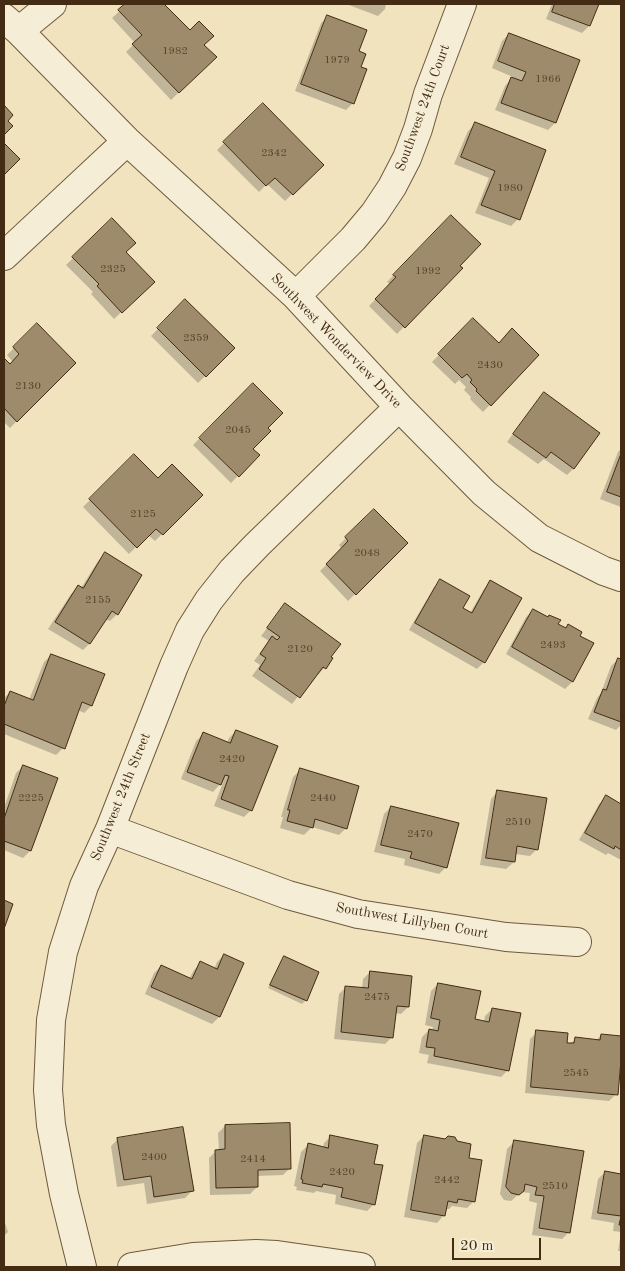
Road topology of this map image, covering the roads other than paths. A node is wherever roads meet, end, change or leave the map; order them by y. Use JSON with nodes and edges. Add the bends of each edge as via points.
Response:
{"nodes":[{"id":1,"x":52,"y":4,"type":"edge"},
{"id":2,"x":462,"y":4,"type":"edge"},
{"id":3,"x":12,"y":24,"type":"edge"},
{"id":4,"x":127,"y":141,"type":"junction"},
{"id":5,"x":4,"y":256,"type":"edge"},
{"id":6,"x":296,"y":296,"type":"junction"},
{"id":7,"x":399,"y":407,"type":"junction"},
{"id":8,"x":621,"y":577,"type":"edge"},
{"id":9,"x":110,"y":829,"type":"junction"},
{"id":10,"x":577,"y":942,"type":"dead end"},
{"id":11,"x":82,"y":1267,"type":"edge"},
{"id":12,"x":132,"y":1267,"type":"edge"},
{"id":13,"x":361,"y":1267,"type":"edge"}],
"edges":[{"from":1,"to":3,"type":"street"},
{"from":2,"to":6,"type":"street","name":"Southwest 24th Court","via":[[410,151],[392,187],[353,239]]},
{"from":3,"to":4,"type":"street","name":"Southwest Wonderview Drive"},
{"from":4,"to":5,"type":"street"},
{"from":4,"to":6,"type":"street","name":"Southwest Wonderview Drive"},
{"from":6,"to":7,"type":"street","name":"Southwest Wonderview Drive"},
{"from":7,"to":8,"type":"street","name":"Southwest Wonderview Drive","via":[[484,493],[540,538]]},
{"from":7,"to":9,"type":"street","name":"Southwest 24th Street","via":[[257,545],[209,600],[190,630],[174,666]]},
{"from":9,"to":10,"type":"street","name":"Southwest Lillyben Court","via":[[288,895],[358,914],[506,937]]},
{"from":9,"to":11,"type":"street","name":"Southwest 24th Street","via":[[72,919],[51,1020],[48,1090],[51,1125]]},
{"from":12,"to":13,"type":"street","via":[[193,1257],[277,1254]]}]}
